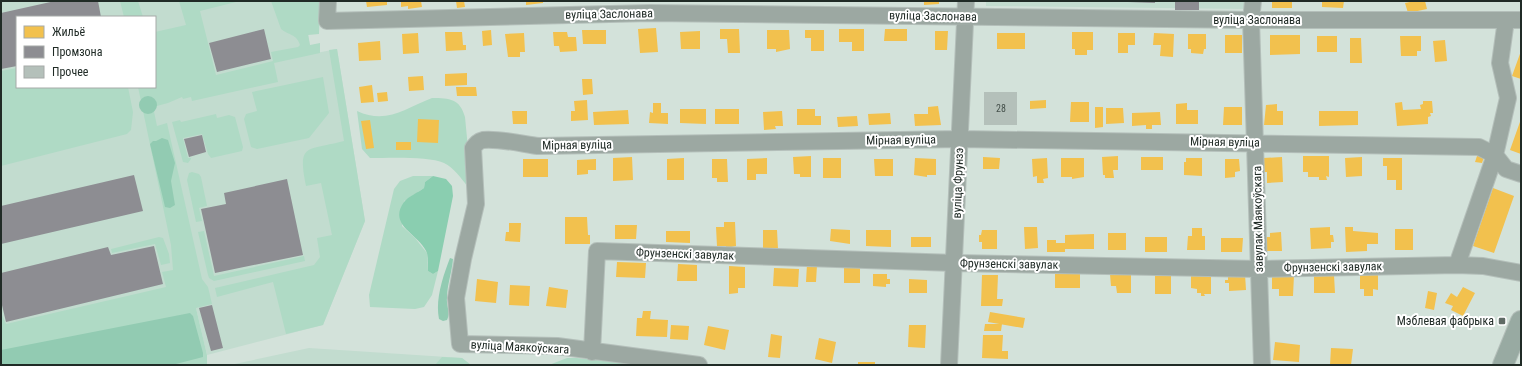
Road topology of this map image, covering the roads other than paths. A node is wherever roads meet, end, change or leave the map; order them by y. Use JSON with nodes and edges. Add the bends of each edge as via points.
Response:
{"nodes":[{"id":1,"x":328,"y":1,"type":"edge"},
{"id":2,"x":1253,"y":1,"type":"edge"},
{"id":3,"x":966,"y":9,"type":"edge"},
{"id":4,"x":1251,"y":20,"type":"junction"},
{"id":5,"x":1513,"y":20,"type":"edge"},
{"id":6,"x":960,"y":140,"type":"junction"},
{"id":7,"x":1256,"y":142,"type":"junction"},
{"id":8,"x":1495,"y":155,"type":"junction"},
{"id":9,"x":1521,"y":174,"type":"edge"},
{"id":10,"x":955,"y":263,"type":"junction"},
{"id":11,"x":1458,"y":265,"type":"junction"},
{"id":12,"x":1259,"y":268,"type":"junction"},
{"id":13,"x":1521,"y":273,"type":"edge"},
{"id":14,"x":1521,"y":321,"type":"edge"},
{"id":15,"x":460,"y":344,"type":"joint"},
{"id":16,"x":592,"y":352,"type":"junction"},
{"id":17,"x":699,"y":365,"type":"edge"},
{"id":18,"x":949,"y":365,"type":"edge"},
{"id":19,"x":1262,"y":365,"type":"edge"},
{"id":20,"x":1503,"y":365,"type":"edge"}],
"edges":[{"from":1,"to":3,"type":"street","name":"вуліца Заслонава","via":[[327,21]]},
{"from":2,"to":4,"type":"street","name":"завулак Маякоўскага"},
{"from":3,"to":4,"type":"street","name":"вуліца Заслонава"},
{"from":3,"to":6,"type":"street","name":"вуліца Фрунзэ"},
{"from":4,"to":5,"type":"street","name":"вуліца Заслонава"},
{"from":4,"to":7,"type":"street","name":"завулак Маякоўскага"},
{"from":5,"to":8,"type":"street","via":[[1500,63],[1508,98]]},
{"from":6,"to":7,"type":"street","name":"Мірная вуліца"},
{"from":6,"to":10,"type":"street","name":"вуліца Фрунзэ"},
{"from":6,"to":15,"type":"street","name":"Мірная вуліца","via":[[538,146],[483,140],[473,148],[476,204],[456,298]]},
{"from":7,"to":8,"type":"street","name":"Мірная вуліца","via":[[1479,147]]},
{"from":7,"to":12,"type":"street","name":"завулак Маякоўскага"},
{"from":8,"to":9,"type":"street","name":"Мірная вуліца","via":[[1506,169]]},
{"from":8,"to":11,"type":"street"},
{"from":10,"to":12,"type":"street","name":"Фрунзенскі завулак"},
{"from":10,"to":16,"type":"street","name":"Фрунзенскі завулак","via":[[597,252]]},
{"from":10,"to":18,"type":"street","name":"вуліца Фрунзэ"},
{"from":11,"to":12,"type":"street","name":"Фрунзенскі завулак"},
{"from":11,"to":13,"type":"street","name":"Фрунзенскі завулак","via":[[1483,266]]},
{"from":12,"to":19,"type":"street","name":"завулак Маякоўскага"},
{"from":14,"to":20,"type":"main road"},
{"from":15,"to":16,"type":"street","name":"вуліца Маякоўскага","via":[[557,346]]},
{"from":16,"to":17,"type":"street","name":"вуліца Маякоўскага"}]}
